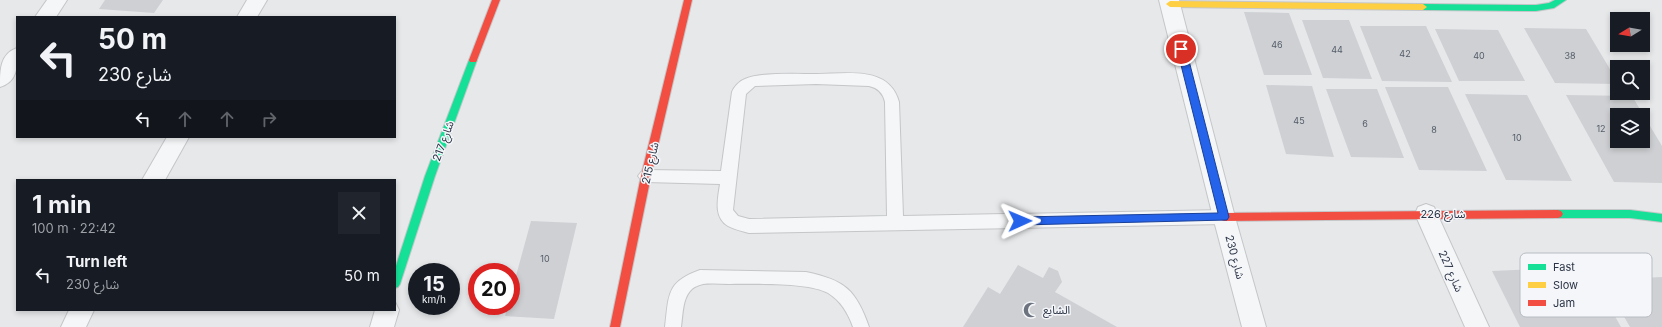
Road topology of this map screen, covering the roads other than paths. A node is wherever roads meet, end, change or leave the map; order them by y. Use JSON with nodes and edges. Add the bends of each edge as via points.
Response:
{"nodes":[{"id":1,"x":57,"y":0,"type":"edge"},
{"id":2,"x":257,"y":0,"type":"edge"},
{"id":3,"x":496,"y":0,"type":"edge"},
{"id":4,"x":688,"y":0,"type":"edge"},
{"id":5,"x":1562,"y":0,"type":"edge"},
{"id":6,"x":1169,"y":2,"type":"edge"},
{"id":7,"x":1350,"y":3,"type":"edge"},
{"id":8,"x":46,"y":16,"type":"edge"},
{"id":9,"x":248,"y":16,"type":"edge"},
{"id":10,"x":16,"y":57,"type":"edge"},
{"id":11,"x":0,"y":79,"type":"edge"},
{"id":12,"x":177,"y":138,"type":"edge"},
{"id":13,"x":646,"y":176,"type":"junction"},
{"id":14,"x":728,"y":178,"type":"junction"},
{"id":15,"x":154,"y":179,"type":"edge"},
{"id":16,"x":1426,"y":214,"type":"junction"},
{"id":17,"x":1224,"y":217,"type":"junction"},
{"id":18,"x":1662,"y":218,"type":"edge"},
{"id":19,"x":895,"y":223,"type":"junction"},
{"id":20,"x":396,"y":281,"type":"edge"},
{"id":21,"x":81,"y":311,"type":"edge"},
{"id":22,"x":387,"y":311,"type":"edge"},
{"id":23,"x":73,"y":327,"type":"edge"},
{"id":24,"x":382,"y":327,"type":"edge"},
{"id":25,"x":615,"y":327,"type":"edge"},
{"id":26,"x":673,"y":327,"type":"edge"},
{"id":27,"x":861,"y":327,"type":"edge"},
{"id":28,"x":1254,"y":327,"type":"edge"},
{"id":29,"x":1477,"y":327,"type":"edge"}],
"edges":[{"from":1,"to":8,"type":"street"},
{"from":2,"to":9,"type":"street"},
{"from":3,"to":20,"type":"street","name":"شارع 217","via":[[435,162]]},
{"from":4,"to":13,"type":"street","name":"شارع 215"},
{"from":5,"to":7,"type":"street","via":[[1546,8]]},
{"from":6,"to":7,"type":"street"},
{"from":6,"to":17,"type":"street","name":"شارع 230"},
{"from":10,"to":11,"type":"street"},
{"from":12,"to":15,"type":"street"},
{"from":13,"to":14,"type":"lane"},
{"from":13,"to":25,"type":"street","name":"شارع 215"},
{"from":14,"to":19,"type":"lane","via":[[726,210],[728,216],[741,224]]},
{"from":14,"to":19,"type":"lane","via":[[738,98],[748,83],[762,80],[816,79],[876,82],[890,94],[892,102]]},
{"from":16,"to":17,"type":"street","name":"شارع 226"},
{"from":16,"to":18,"type":"street","name":"شارع 226","via":[[1630,214]]},
{"from":16,"to":29,"type":"street","name":"شارع 227"},
{"from":17,"to":19,"type":"lane"},
{"from":17,"to":28,"type":"street","name":"شارع 230"},
{"from":21,"to":23,"type":"street"},
{"from":22,"to":24,"type":"street"},
{"from":26,"to":27,"type":"lane","via":[[678,293],[687,283],[700,277],[745,277],[806,279],[834,288],[854,308]]}]}
